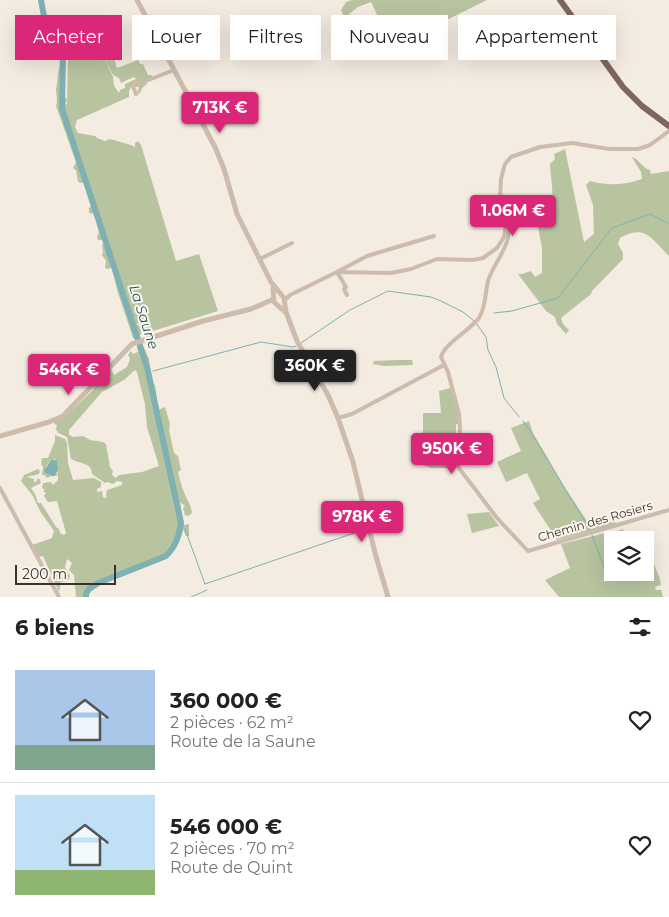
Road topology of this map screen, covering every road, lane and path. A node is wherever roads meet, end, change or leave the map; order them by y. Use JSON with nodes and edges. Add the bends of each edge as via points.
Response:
{"nodes":[{"id":1,"x":137,"y":0,"type":"edge"},
{"id":2,"x":560,"y":0,"type":"edge"},
{"id":3,"x":174,"y":70,"type":"junction"},
{"id":4,"x":136,"y":94,"type":"dead end"},
{"id":5,"x":669,"y":126,"type":"edge"},
{"id":6,"x":669,"y":131,"type":"edge"},
{"id":7,"x":505,"y":219,"type":"junction"},
{"id":8,"x":434,"y":236,"type":"dead end"},
{"id":9,"x":292,"y":243,"type":"dead end"},
{"id":10,"x":260,"y":259,"type":"junction"},
{"id":11,"x":337,"y":272,"type":"junction"},
{"id":12,"x":272,"y":282,"type":"junction"},
{"id":13,"x":347,"y":295,"type":"dead end"},
{"id":14,"x":283,"y":299,"type":"junction"},
{"id":15,"x":276,"y":302,"type":"junction"},
{"id":16,"x":286,"y":312,"type":"junction"},
{"id":17,"x":444,"y":365,"type":"junction"},
{"id":18,"x":338,"y":418,"type":"junction"},
{"id":19,"x":0,"y":436,"type":"edge"},
{"id":20,"x":0,"y":488,"type":"edge"},
{"id":21,"x":669,"y":510,"type":"edge"},
{"id":22,"x":59,"y":597,"type":"edge"},
{"id":23,"x":388,"y":597,"type":"edge"}],
"edges":[{"from":1,"to":3,"type":"street"},
{"from":2,"to":5,"type":"main road","via":[[624,87]]},
{"from":3,"to":4,"type":"street","via":[[133,86]]},
{"from":3,"to":10,"type":"street","via":[[218,153],[236,211]]},
{"from":6,"to":7,"type":"street","via":[[650,145],[638,149],[609,149],[572,143],[540,147],[511,157],[505,164],[501,179],[500,199]]},
{"from":7,"to":11,"type":"street","via":[[502,241],[483,258],[437,259],[391,273]]},
{"from":7,"to":17,"type":"street","via":[[508,236],[490,274],[483,309],[473,324],[444,350]]},
{"from":8,"to":11,"type":"street","via":[[367,256]]},
{"from":9,"to":10,"type":"street"},
{"from":10,"to":12,"type":"street"},
{"from":11,"to":13,"type":"street"},
{"from":11,"to":14,"type":"street"},
{"from":12,"to":14,"type":"street"},
{"from":12,"to":15,"type":"street"},
{"from":14,"to":15,"type":"street"},
{"from":14,"to":15,"type":"street"},
{"from":14,"to":16,"type":"street"},
{"from":15,"to":16,"type":"street"},
{"from":15,"to":19,"type":"street","via":[[134,343],[63,416]]},
{"from":16,"to":18,"type":"street","via":[[301,350]]},
{"from":17,"to":18,"type":"street","via":[[352,414]]},
{"from":17,"to":21,"type":"street","name":"Chemin des Rosiers","via":[[460,414],[459,468],[497,518],[527,550]]},
{"from":18,"to":23,"type":"street","via":[[353,462]]},
{"from":20,"to":22,"type":"street"}]}
